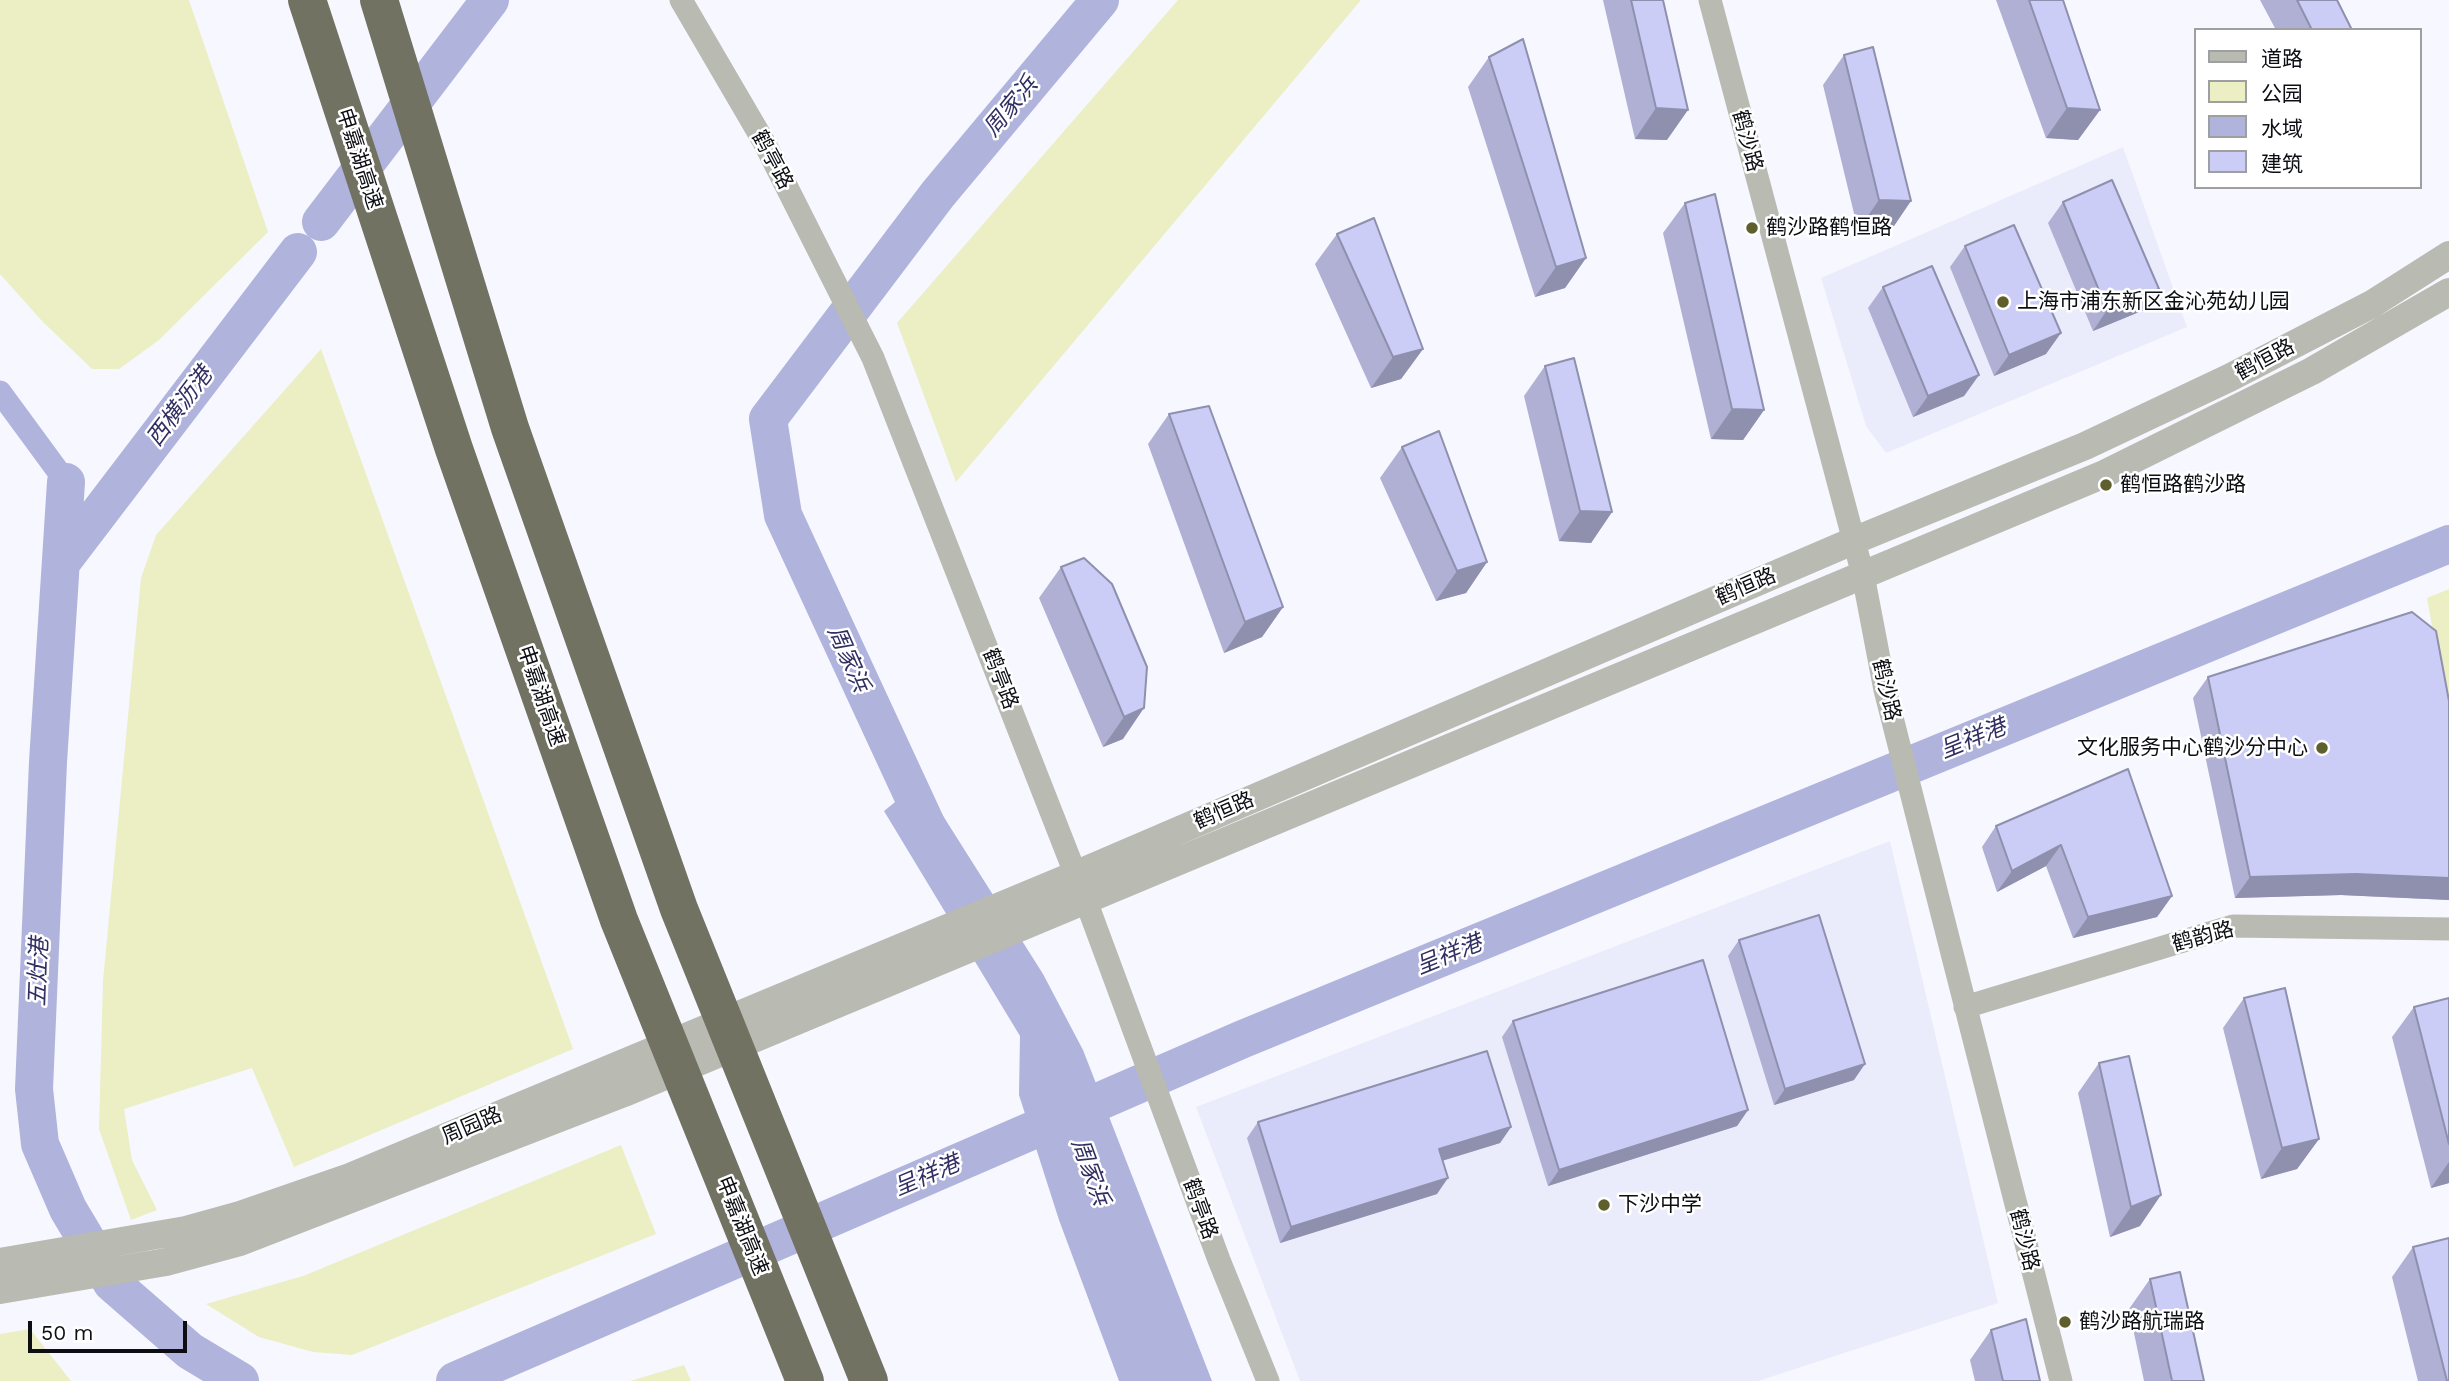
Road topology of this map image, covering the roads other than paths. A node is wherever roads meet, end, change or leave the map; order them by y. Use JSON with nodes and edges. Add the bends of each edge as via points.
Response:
{"nodes":[{"id":1,"x":307,"y":0,"type":"edge"},
{"id":2,"x":379,"y":0,"type":"edge"},
{"id":3,"x":681,"y":0,"type":"edge"},
{"id":4,"x":1710,"y":0,"type":"edge"},
{"id":5,"x":2449,"y":255,"type":"edge"},
{"id":6,"x":2449,"y":292,"type":"edge"},
{"id":7,"x":1853,"y":541,"type":"junction"},
{"id":8,"x":1863,"y":575,"type":"junction"},
{"id":9,"x":1076,"y":875,"type":"junction"},
{"id":10,"x":1029,"y":893,"type":"joint"},
{"id":11,"x":1086,"y":901,"type":"junction"},
{"id":12,"x":1041,"y":918,"type":"joint"},
{"id":13,"x":2449,"y":929,"type":"edge"},
{"id":14,"x":1965,"y":1007,"type":"junction"},
{"id":15,"x":10,"y":1261,"type":"edge"},
{"id":16,"x":0,"y":1290,"type":"edge"},
{"id":17,"x":805,"y":1381,"type":"edge"},
{"id":18,"x":869,"y":1381,"type":"edge"},
{"id":19,"x":1268,"y":1381,"type":"edge"},
{"id":20,"x":2061,"y":1381,"type":"edge"}],
"edges":[{"from":1,"to":17,"type":"highway","name":"申嘉湖高速","bridge":true,"via":[[454,449],[620,920]]},
{"from":2,"to":18,"type":"highway","bridge":true,"via":[[510,428],[679,909]]},
{"from":3,"to":9,"type":"street","name":"鹤亭路","via":[[764,142],[873,358]]},
{"from":4,"to":7,"type":"street","name":"鹤沙路"},
{"from":5,"to":7,"type":"street","name":"鹤恒路","via":[[2372,304],[2230,378],[2085,446]]},
{"from":6,"to":8,"type":"street","name":"鹤恒路","via":[[2312,371],[2102,475]]},
{"from":7,"to":8,"type":"street","name":"鹤沙路"},
{"from":7,"to":9,"type":"street","name":"鹤恒路"},
{"from":8,"to":11,"type":"street","name":"鹤恒路"},
{"from":8,"to":14,"type":"street","name":"鹤沙路","via":[[1885,690]]},
{"from":9,"to":10,"type":"street","name":"鹤恒路"},
{"from":9,"to":11,"type":"street","name":"鹤亭路"},
{"from":10,"to":15,"type":"street","name":"周园路","via":[[350,1177],[240,1215],[148,1238]]},
{"from":11,"to":12,"type":"street","name":"鹤恒路"},
{"from":11,"to":19,"type":"street","name":"鹤亭路"},
{"from":12,"to":16,"type":"street","name":"周园路","via":[[624,1093],[279,1230],[166,1262]]},
{"from":13,"to":14,"type":"street","name":"鹤韵路","via":[[2233,926]]},
{"from":14,"to":20,"type":"street","name":"鹤沙路"}]}
